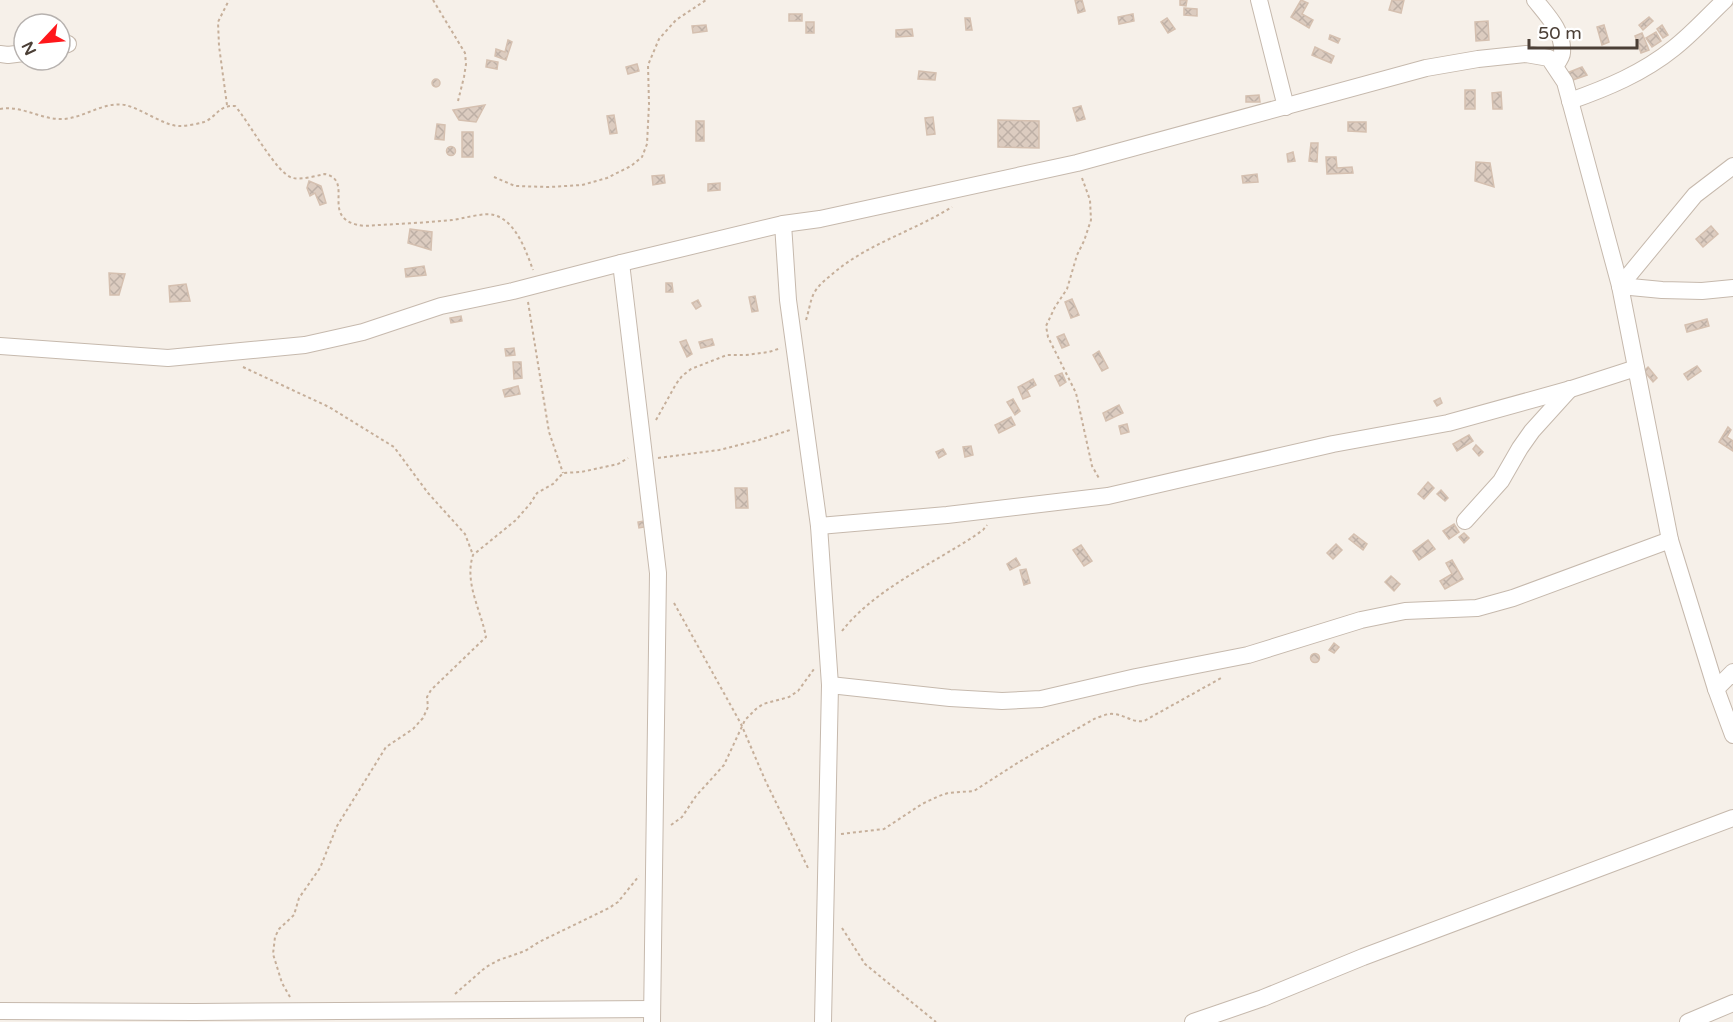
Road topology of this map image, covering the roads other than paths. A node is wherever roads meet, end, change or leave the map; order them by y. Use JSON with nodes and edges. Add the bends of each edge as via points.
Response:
{"nodes":[{"id":1,"x":1259,"y":0,"type":"edge"},
{"id":2,"x":1535,"y":0,"type":"edge"},
{"id":3,"x":1725,"y":0,"type":"edge"},
{"id":4,"x":1555,"y":66,"type":"junction"},
{"id":5,"x":1570,"y":101,"type":"junction"},
{"id":6,"x":1286,"y":107,"type":"junction"},
{"id":7,"x":1733,"y":166,"type":"edge"},
{"id":8,"x":783,"y":224,"type":"junction"},
{"id":9,"x":621,"y":263,"type":"junction"},
{"id":10,"x":1620,"y":286,"type":"junction"},
{"id":11,"x":1733,"y":288,"type":"edge"},
{"id":12,"x":0,"y":346,"type":"edge"},
{"id":13,"x":1636,"y":368,"type":"junction"},
{"id":14,"x":1571,"y":389,"type":"junction"},
{"id":15,"x":1465,"y":521,"type":"dead end"},
{"id":16,"x":819,"y":526,"type":"junction"},
{"id":17,"x":1670,"y":540,"type":"junction"},
{"id":18,"x":1733,"y":672,"type":"edge"},
{"id":19,"x":830,"y":685,"type":"junction"},
{"id":20,"x":1716,"y":689,"type":"junction"},
{"id":21,"x":1733,"y":735,"type":"edge"},
{"id":22,"x":1733,"y":818,"type":"edge"},
{"id":23,"x":1733,"y":1003,"type":"edge"},
{"id":24,"x":0,"y":1011,"type":"edge"},
{"id":25,"x":652,"y":1016,"type":"edge"},
{"id":26,"x":823,"y":1022,"type":"edge"},
{"id":27,"x":1193,"y":1022,"type":"edge"},
{"id":28,"x":1688,"y":1022,"type":"edge"}],
"edges":[{"from":1,"to":6,"type":"street"},
{"from":2,"to":4,"type":"street","via":[[1556,27],[1561,43],[1562,54]]},
{"from":3,"to":5,"type":"street","via":[[1676,47],[1649,66]]},
{"from":4,"to":5,"type":"street"},
{"from":4,"to":6,"type":"street","via":[[1549,58],[1526,54],[1478,59],[1426,68]]},
{"from":5,"to":10,"type":"street"},
{"from":6,"to":8,"type":"street","via":[[1077,163]]},
{"from":7,"to":10,"type":"street","via":[[1695,195]]},
{"from":8,"to":9,"type":"street"},
{"from":8,"to":16,"type":"street","via":[[788,300]]},
{"from":9,"to":12,"type":"street","via":[[441,306],[363,332],[305,345],[168,358]]},
{"from":9,"to":25,"type":"street","via":[[658,573]]},
{"from":10,"to":11,"type":"street","via":[[1702,291]]},
{"from":10,"to":13,"type":"street"},
{"from":13,"to":14,"type":"street"},
{"from":13,"to":17,"type":"street"},
{"from":14,"to":15,"type":"street","via":[[1532,431],[1501,481]]},
{"from":14,"to":16,"type":"street","via":[[1448,423],[1333,444],[1108,496]]},
{"from":16,"to":19,"type":"street"},
{"from":17,"to":19,"type":"street","via":[[1477,608],[1405,611],[1361,620],[1248,655],[1041,699],[950,698]]},
{"from":17,"to":20,"type":"street"},
{"from":18,"to":20,"type":"street"},
{"from":19,"to":26,"type":"street"},
{"from":20,"to":21,"type":"street"},
{"from":22,"to":27,"type":"street"},
{"from":23,"to":28,"type":"street"},
{"from":24,"to":25,"type":"street","via":[[434,1011]]}]}
